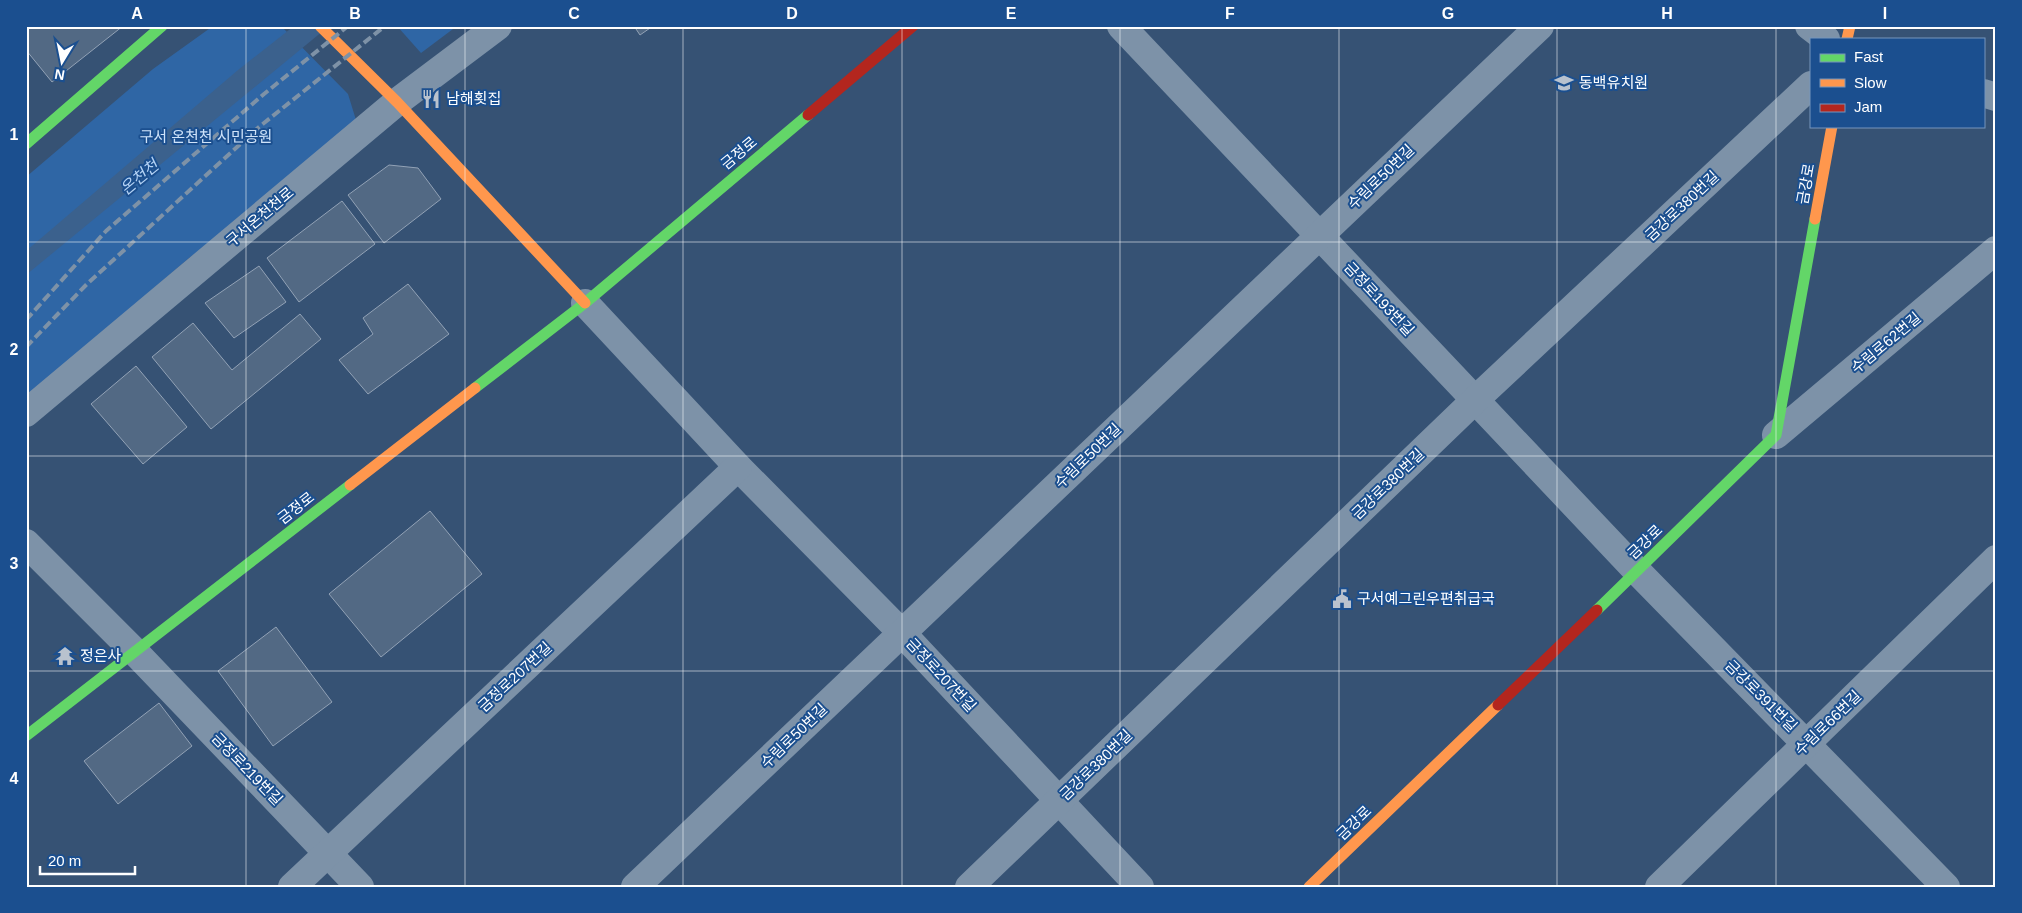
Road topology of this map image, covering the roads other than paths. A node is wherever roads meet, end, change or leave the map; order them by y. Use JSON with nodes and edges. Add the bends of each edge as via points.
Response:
{"nodes":[{"id":1,"x":162,"y":26,"type":"edge"},
{"id":2,"x":320,"y":26,"type":"edge"},
{"id":3,"x":498,"y":26,"type":"edge"},
{"id":4,"x":913,"y":26,"type":"edge"},
{"id":5,"x":1121,"y":26,"type":"edge"},
{"id":6,"x":1540,"y":26,"type":"edge"},
{"id":7,"x":1809,"y":26,"type":"edge"},
{"id":8,"x":1825,"y":38,"type":"edge"},
{"id":9,"x":1810,"y":86,"type":"edge"},
{"id":10,"x":1984,"y":93,"type":"edge"},
{"id":11,"x":390,"y":96,"type":"junction"},
{"id":12,"x":1996,"y":97,"type":"edge"},
{"id":13,"x":1832,"y":128,"type":"edge"},
{"id":14,"x":26,"y":144,"type":"edge"},
{"id":15,"x":1319,"y":236,"type":"junction"},
{"id":16,"x":1996,"y":250,"type":"edge"},
{"id":17,"x":585,"y":303,"type":"junction"},
{"id":18,"x":1475,"y":400,"type":"junction"},
{"id":19,"x":26,"y":413,"type":"edge"},
{"id":20,"x":1776,"y":435,"type":"junction"},
{"id":21,"x":738,"y":467,"type":"junction"},
{"id":22,"x":26,"y":543,"type":"edge"},
{"id":23,"x":1996,"y":559,"type":"edge"},
{"id":24,"x":1637,"y":571,"type":"junction"},
{"id":25,"x":902,"y":634,"type":"junction"},
{"id":26,"x":135,"y":652,"type":"junction"},
{"id":27,"x":26,"y":736,"type":"edge"},
{"id":28,"x":1807,"y":743,"type":"junction"},
{"id":29,"x":1058,"y":800,"type":"junction"},
{"id":30,"x":328,"y":854,"type":"junction"},
{"id":31,"x":292,"y":887,"type":"edge"},
{"id":32,"x":360,"y":887,"type":"edge"},
{"id":33,"x":636,"y":887,"type":"edge"},
{"id":34,"x":969,"y":887,"type":"edge"},
{"id":35,"x":1140,"y":887,"type":"edge"},
{"id":36,"x":1309,"y":887,"type":"edge"},
{"id":37,"x":1659,"y":887,"type":"edge"},
{"id":38,"x":1946,"y":887,"type":"edge"}],
"edges":[{"from":1,"to":14,"type":"street"},
{"from":2,"to":11,"type":"street"},
{"from":3,"to":11,"type":"street","name":"구서온천천로"},
{"from":4,"to":17,"type":"street","name":"금정로"},
{"from":5,"to":15,"type":"street","name":"금정로193번길"},
{"from":6,"to":15,"type":"street","name":"수림로50번길"},
{"from":7,"to":8,"type":"street"},
{"from":9,"to":18,"type":"street","name":"금강로380번길"},
{"from":10,"to":12,"type":"street"},
{"from":11,"to":17,"type":"street"},
{"from":11,"to":19,"type":"street","name":"구서온천천로"},
{"from":13,"to":20,"type":"street","name":"금강로"},
{"from":15,"to":18,"type":"street","name":"금정로193번길"},
{"from":15,"to":25,"type":"street","name":"수림로50번길"},
{"from":16,"to":20,"type":"street","name":"수림로62번길"},
{"from":17,"to":21,"type":"street","name":"금정로207번길"},
{"from":17,"to":26,"type":"street","name":"금정로"},
{"from":18,"to":24,"type":"street","name":"금정로193번길"},
{"from":18,"to":29,"type":"street","name":"금강로380번길"},
{"from":20,"to":24,"type":"street","name":"금강로"},
{"from":21,"to":25,"type":"street","name":"금정로207번길"},
{"from":21,"to":30,"type":"street","name":"금정로207번길"},
{"from":22,"to":26,"type":"street","name":"금정로219번길"},
{"from":23,"to":28,"type":"street","name":"수림로66번길"},
{"from":24,"to":28,"type":"street","name":"금강로391번길"},
{"from":24,"to":36,"type":"street","name":"금강로"},
{"from":25,"to":29,"type":"street","name":"금정로207번길"},
{"from":25,"to":33,"type":"street","name":"수림로50번길"},
{"from":26,"to":27,"type":"street","name":"금정로"},
{"from":26,"to":30,"type":"street","name":"금정로219번길"},
{"from":28,"to":37,"type":"street","name":"수림로66번길"},
{"from":28,"to":38,"type":"street","name":"금강로391번길"},
{"from":29,"to":34,"type":"street","name":"금강로380번길"},
{"from":29,"to":35,"type":"street","name":"금정로207번길"},
{"from":30,"to":31,"type":"street","name":"금정로207번길"},
{"from":30,"to":32,"type":"street","name":"금정로219번길"}]}
